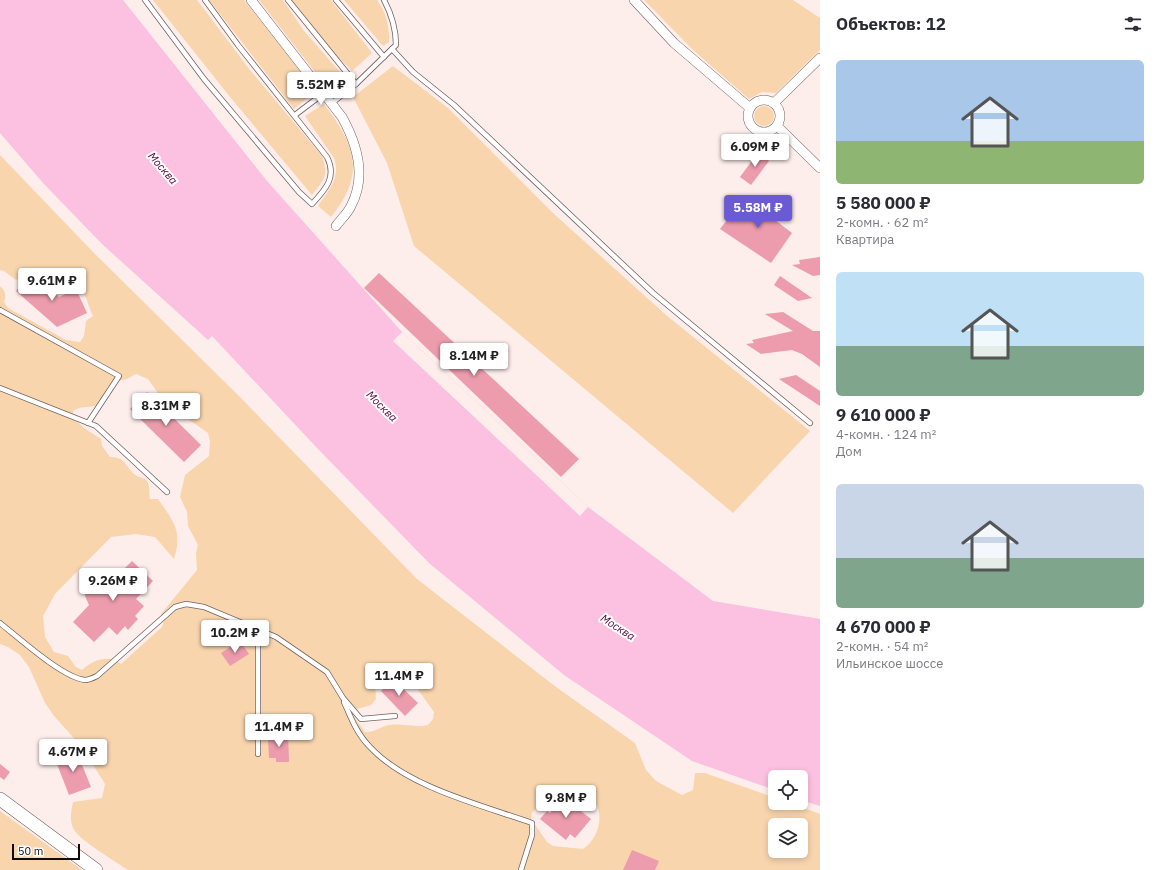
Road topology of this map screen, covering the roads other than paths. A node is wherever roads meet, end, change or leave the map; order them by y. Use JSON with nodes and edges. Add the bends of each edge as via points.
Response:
{"nodes":[{"id":1,"x":145,"y":0,"type":"edge"},
{"id":2,"x":205,"y":0,"type":"edge"},
{"id":3,"x":251,"y":0,"type":"edge"},
{"id":4,"x":288,"y":0,"type":"edge"},
{"id":5,"x":336,"y":0,"type":"edge"},
{"id":6,"x":384,"y":0,"type":"edge"},
{"id":7,"x":634,"y":0,"type":"edge"},
{"id":8,"x":392,"y":49,"type":"junction"},
{"id":9,"x":384,"y":56,"type":"junction"},
{"id":10,"x":820,"y":58,"type":"edge"},
{"id":11,"x":356,"y":84,"type":"junction"},
{"id":12,"x":324,"y":93,"type":"junction"},
{"id":13,"x":332,"y":103,"type":"junction"},
{"id":14,"x":774,"y":103,"type":"junction"},
{"id":15,"x":750,"y":108,"type":"junction"},
{"id":16,"x":295,"y":115,"type":"junction"},
{"id":17,"x":777,"y":126,"type":"junction"},
{"id":18,"x":820,"y":168,"type":"edge"},
{"id":19,"x":336,"y":226,"type":"dead end"},
{"id":20,"x":0,"y":310,"type":"edge"},
{"id":21,"x":0,"y":388,"type":"edge"},
{"id":22,"x":88,"y":423,"type":"junction"},
{"id":23,"x":810,"y":424,"type":"dead end"},
{"id":24,"x":167,"y":492,"type":"dead end"},
{"id":25,"x":0,"y":623,"type":"edge"},
{"id":26,"x":258,"y":629,"type":"junction"},
{"id":27,"x":343,"y":698,"type":"junction"},
{"id":28,"x":395,"y":716,"type":"dead end"},
{"id":29,"x":258,"y":754,"type":"dead end"},
{"id":30,"x":0,"y":799,"type":"edge"},
{"id":31,"x":96,"y":870,"type":"edge"},
{"id":32,"x":521,"y":870,"type":"edge"}],
"edges":[{"from":1,"to":16,"type":"lane","via":[[204,79],[312,204],[330,183],[331,169],[328,157]]},
{"from":2,"to":16,"type":"lane"},
{"from":3,"to":12,"type":"street"},
{"from":4,"to":11,"type":"lane"},
{"from":5,"to":9,"type":"lane"},
{"from":6,"to":8,"type":"lane","via":[[396,32],[396,45]]},
{"from":7,"to":15,"type":"street","via":[[674,43]]},
{"from":8,"to":9,"type":"lane"},
{"from":8,"to":23,"type":"lane","via":[[413,72],[454,105],[653,293]]},
{"from":9,"to":11,"type":"lane"},
{"from":10,"to":14,"type":"street"},
{"from":11,"to":13,"type":"lane"},
{"from":12,"to":13,"type":"street"},
{"from":12,"to":16,"type":"lane"},
{"from":13,"to":19,"type":"street","via":[[350,130],[360,166],[358,186],[351,206]]},
{"from":14,"to":15,"type":"street","via":[[764,99],[758,100]]},
{"from":14,"to":17,"type":"street","via":[[780,111]]},
{"from":15,"to":17,"type":"street","via":[[748,118],[757,131],[768,132]]},
{"from":17,"to":18,"type":"street"},
{"from":20,"to":22,"type":"lane","via":[[120,376]]},
{"from":21,"to":22,"type":"lane"},
{"from":22,"to":24,"type":"lane","via":[[96,426]]},
{"from":25,"to":26,"type":"lane","via":[[60,670],[87,681],[175,607],[186,604],[204,607]]},
{"from":26,"to":27,"type":"lane","via":[[276,637],[328,672]]},
{"from":26,"to":29,"type":"lane"},
{"from":27,"to":28,"type":"lane","via":[[361,719]]},
{"from":27,"to":32,"type":"lane","via":[[354,726],[370,747],[390,765],[418,783],[532,823],[532,835]]},
{"from":30,"to":31,"type":"main road"}]}
